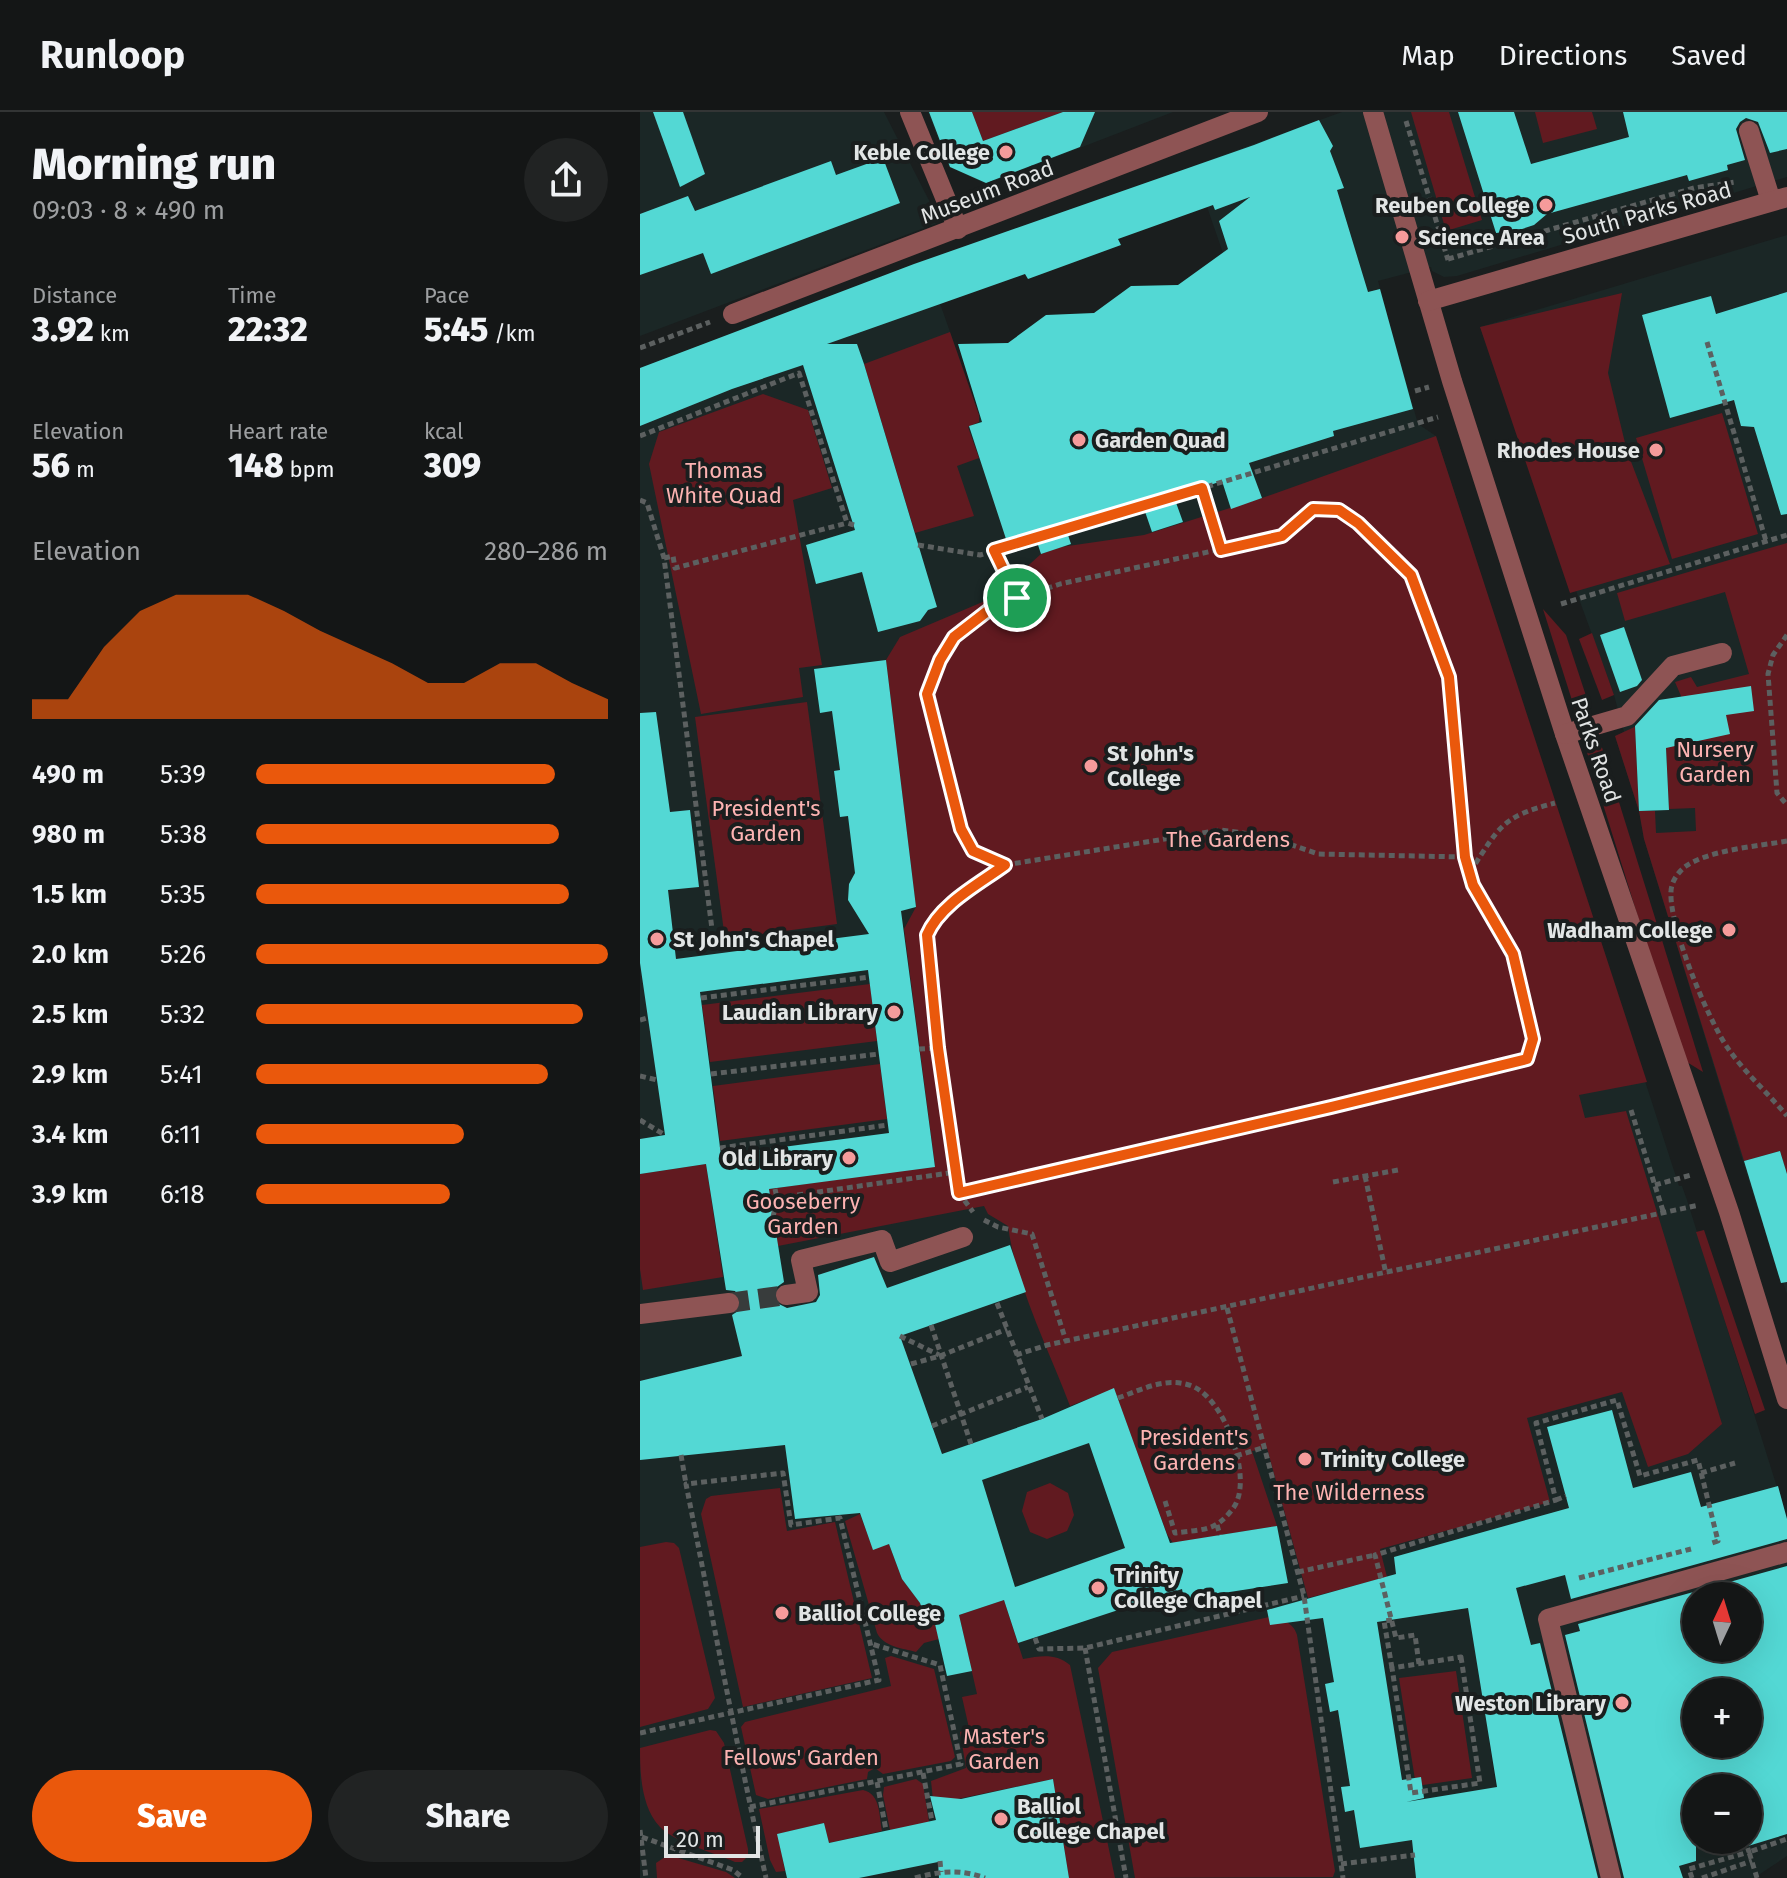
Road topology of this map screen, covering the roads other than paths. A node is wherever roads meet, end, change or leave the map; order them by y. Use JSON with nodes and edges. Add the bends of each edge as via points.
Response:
{"nodes":[{"id":1,"x":910,"y":112,"type":"edge"},
{"id":2,"x":1258,"y":112,"type":"edge"},
{"id":3,"x":1373,"y":112,"type":"edge"},
{"id":4,"x":1749,"y":131,"type":"dead end"},
{"id":5,"x":1779,"y":199,"type":"edge"},
{"id":6,"x":958,"y":229,"type":"junction"},
{"id":7,"x":1428,"y":301,"type":"junction"},
{"id":8,"x":733,"y":314,"type":"road end"},
{"id":9,"x":1722,"y":653,"type":"dead end"},
{"id":10,"x":1565,"y":734,"type":"junction"},
{"id":11,"x":963,"y":1237,"type":"dead end"},
{"id":12,"x":786,"y":1295,"type":"tunnel mouth"},
{"id":13,"x":729,"y":1303,"type":"tunnel mouth"},
{"id":14,"x":640,"y":1314,"type":"edge"},
{"id":15,"x":1787,"y":1399,"type":"edge"},
{"id":16,"x":1787,"y":1552,"type":"edge"},
{"id":17,"x":1611,"y":1878,"type":"edge"}],
"edges":[{"from":1,"to":6,"type":"street"},
{"from":2,"to":6,"type":"street","name":"Museum Road"},
{"from":3,"to":7,"type":"street","name":"Parks Road"},
{"from":4,"to":5,"type":"street","via":[[1762,173]]},
{"from":5,"to":7,"type":"street","name":"South Parks Road"},
{"from":6,"to":8,"type":"street","name":"Museum Road"},
{"from":7,"to":10,"type":"street","name":"Parks Road"},
{"from":9,"to":10,"type":"street","via":[[1673,666],[1627,716]]},
{"from":10,"to":15,"type":"street","name":"Parks Road","via":[[1729,1212]]},
{"from":11,"to":12,"type":"street","via":[[890,1262],[882,1240],[801,1260],[808,1292]]},
{"from":13,"to":14,"type":"street"},
{"from":16,"to":17,"type":"street","via":[[1548,1619]]}]}
